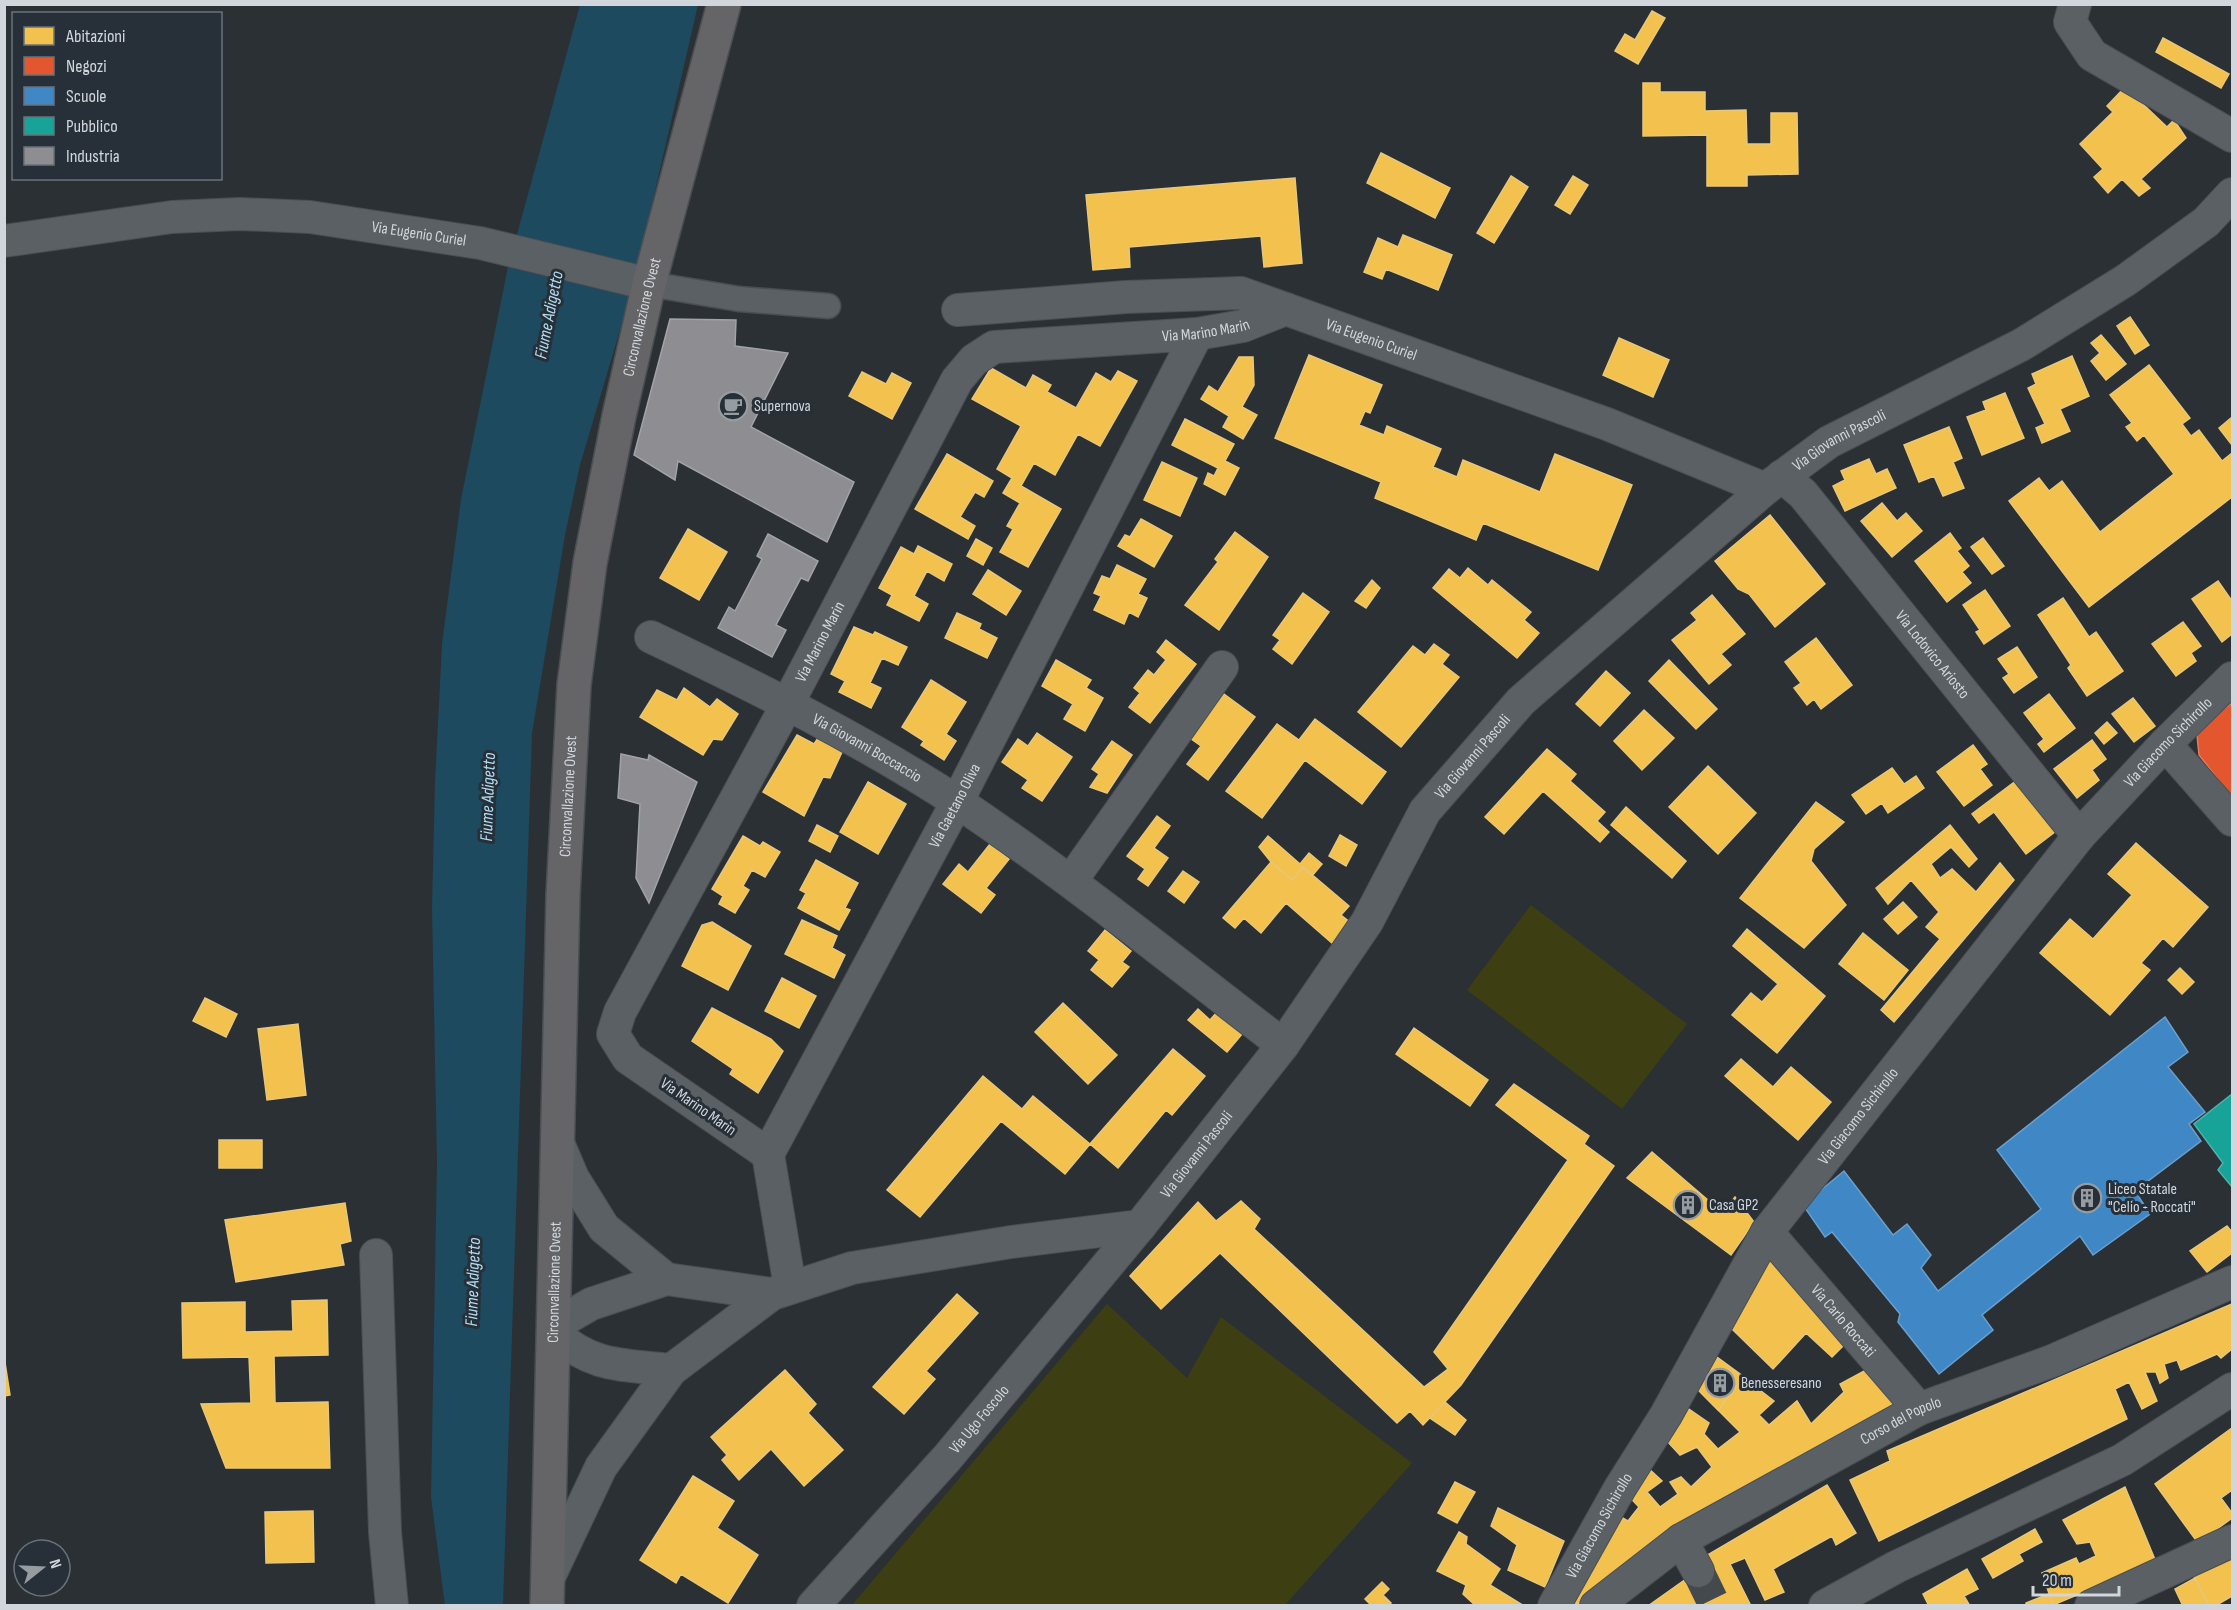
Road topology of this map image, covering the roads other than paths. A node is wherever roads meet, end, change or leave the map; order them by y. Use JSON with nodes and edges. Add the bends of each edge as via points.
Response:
{"nodes":[{"id":1,"x":723,"y":4,"type":"edge"},
{"id":2,"x":2075,"y":4,"type":"edge"},
{"id":3,"x":2232,"y":136,"type":"edge"},
{"id":4,"x":2232,"y":194,"type":"edge"},
{"id":5,"x":4,"y":241,"type":"edge"},
{"id":6,"x":643,"y":282,"type":"junction"},
{"id":7,"x":828,"y":306,"type":"dead end"},
{"id":8,"x":1286,"y":309,"type":"junction"},
{"id":9,"x":958,"y":310,"type":"dead end"},
{"id":10,"x":1197,"y":334,"type":"junction"},
{"id":11,"x":1773,"y":483,"type":"junction"},
{"id":12,"x":651,"y":637,"type":"dead end"},
{"id":13,"x":1222,"y":667,"type":"dead end"},
{"id":14,"x":2232,"y":678,"type":"edge"},
{"id":15,"x":788,"y":703,"type":"junction"},
{"id":16,"x":2165,"y":744,"type":"junction"},
{"id":17,"x":957,"y":802,"type":"junction"},
{"id":18,"x":2232,"y":820,"type":"edge"},
{"id":19,"x":2079,"y":836,"type":"junction"},
{"id":20,"x":1071,"y":881,"type":"junction"},
{"id":21,"x":1283,"y":1045,"type":"junction"},
{"id":22,"x":558,"y":1143,"type":"junction"},
{"id":23,"x":768,"y":1155,"type":"junction"},
{"id":24,"x":1140,"y":1226,"type":"junction"},
{"id":25,"x":1767,"y":1232,"type":"junction"},
{"id":26,"x":376,"y":1255,"type":"dead end"},
{"id":27,"x":666,"y":1279,"type":"junction"},
{"id":28,"x":2232,"y":1282,"type":"edge"},
{"id":29,"x":781,"y":1291,"type":"junction"},
{"id":30,"x":554,"y":1333,"type":"junction"},
{"id":31,"x":671,"y":1370,"type":"junction"},
{"id":32,"x":2232,"y":1389,"type":"edge"},
{"id":33,"x":1919,"y":1409,"type":"junction"},
{"id":34,"x":1681,"y":1540,"type":"junction"},
{"id":35,"x":2232,"y":1541,"type":"edge"},
{"id":36,"x":1698,"y":1570,"type":"tunnel mouth"},
{"id":37,"x":547,"y":1594,"type":"edge"},
{"id":38,"x":392,"y":1605,"type":"edge"},
{"id":39,"x":813,"y":1605,"type":"edge"},
{"id":40,"x":1554,"y":1605,"type":"edge"},
{"id":41,"x":1596,"y":1605,"type":"edge"},
{"id":42,"x":1825,"y":1605,"type":"edge"},
{"id":43,"x":2091,"y":1605,"type":"edge"}],
"edges":[{"from":1,"to":6,"type":"main road","name":"Circonvallazione Ovest"},
{"from":2,"to":3,"type":"street","via":[[2070,22],[2092,55]]},
{"from":4,"to":11,"type":"street","name":"Via Giovanni Pascoli","via":[[2206,222],[2126,280],[2021,345],[1829,442]]},
{"from":5,"to":6,"type":"street","name":"Via Eugenio Curiel","via":[[172,217],[310,217],[487,246]]},
{"from":6,"to":7,"type":"street","name":"Via Eugenio Curiel","via":[[729,298]]},
{"from":6,"to":22,"type":"main road","name":"Circonvallazione Ovest","via":[[590,563],[574,685],[563,895]]},
{"from":8,"to":9,"type":"street","name":"Via Eugenio Curiel","via":[[1240,292]]},
{"from":8,"to":10,"type":"street","name":"Via Marino Marin","via":[[1243,326]]},
{"from":8,"to":11,"type":"street","name":"Via Eugenio Curiel"},
{"from":10,"to":15,"type":"street","name":"Via Marino Marin","via":[[994,347],[974,360],[957,380]]},
{"from":10,"to":17,"type":"street","name":"Via Gaetano Oliva"},
{"from":11,"to":19,"type":"street","name":"Via Lodovico Ariosto","via":[[1803,494]]},
{"from":11,"to":21,"type":"street","name":"Via Giovanni Pascoli","via":[[1521,701],[1425,811],[1367,922]]},
{"from":12,"to":15,"type":"street","name":"Via Giovanni Boccaccio"},
{"from":13,"to":20,"type":"street"},
{"from":14,"to":16,"type":"street","name":"Via Giacomo Sichirollo"},
{"from":15,"to":17,"type":"street","name":"Via Giovanni Boccaccio"},
{"from":15,"to":23,"type":"street","name":"Via Marino Marin","via":[[620,1012],[612,1034],[628,1058]]},
{"from":16,"to":18,"type":"street"},
{"from":16,"to":19,"type":"street","name":"Via Giacomo Sichirollo"},
{"from":17,"to":20,"type":"street","name":"Via Giovanni Boccaccio"},
{"from":17,"to":23,"type":"street","name":"Via Gaetano Oliva"},
{"from":19,"to":25,"type":"street","name":"Via Giacomo Sichirollo"},
{"from":20,"to":21,"type":"street","name":"Via Giovanni Boccaccio"},
{"from":21,"to":24,"type":"street","name":"Via Giovanni Pascoli"},
{"from":22,"to":27,"type":"street","via":[[573,1178],[604,1228]]},
{"from":22,"to":30,"type":"main road","name":"Circonvallazione Ovest"},
{"from":23,"to":29,"type":"street"},
{"from":24,"to":29,"type":"street","via":[[852,1268]]},
{"from":24,"to":39,"type":"street","name":"Via Ugo Foscolo","via":[[947,1458]]},
{"from":25,"to":33,"type":"street","name":"Via Carlo Roccati"},
{"from":25,"to":40,"type":"street","name":"Via Giacomo Sichirollo","via":[[1666,1415]]},
{"from":26,"to":38,"type":"street","via":[[385,1532]]},
{"from":27,"to":29,"type":"street"},
{"from":27,"to":30,"type":"street","via":[[591,1304],[567,1318]]},
{"from":28,"to":33,"type":"street","name":"Corso del Popolo","via":[[2052,1361]]},
{"from":29,"to":31,"type":"street"},
{"from":30,"to":31,"type":"street","via":[[598,1362]]},
{"from":30,"to":37,"type":"main road","name":"Circonvallazione Ovest"},
{"from":31,"to":37,"type":"street","via":[[601,1467],[564,1540]]},
{"from":32,"to":42,"type":"street","via":[[2122,1460]]},
{"from":33,"to":34,"type":"street","name":"Corso del Popolo"},
{"from":34,"to":36,"type":"street"},
{"from":34,"to":41,"type":"street","name":"Corso del Popolo"},
{"from":35,"to":43,"type":"street"}]}
